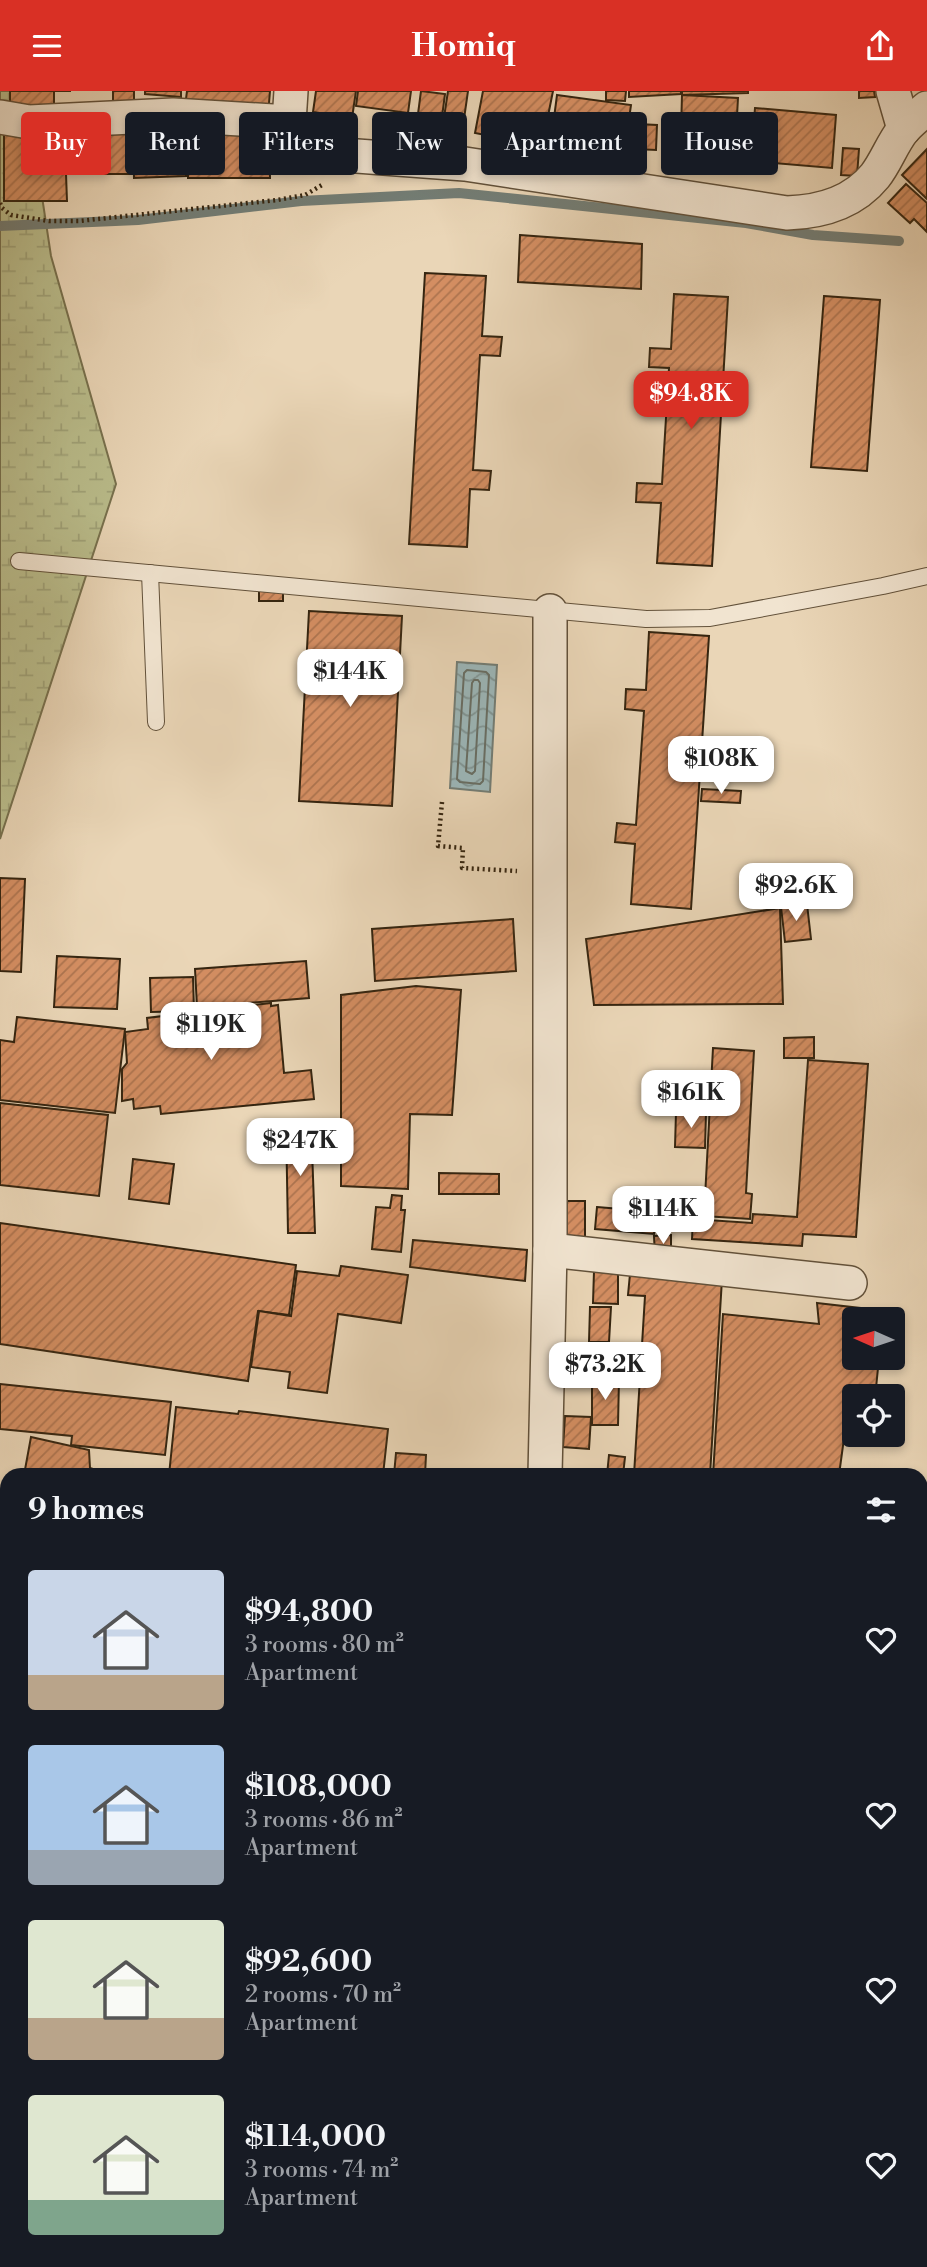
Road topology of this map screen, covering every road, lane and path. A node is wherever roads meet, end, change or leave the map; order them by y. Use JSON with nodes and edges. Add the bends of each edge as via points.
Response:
{"nodes":[{"id":1,"x":893,"y":91,"type":"edge"},
{"id":2,"x":290,"y":106,"type":"edge"},
{"id":3,"x":0,"y":117,"type":"edge"},
{"id":4,"x":915,"y":118,"type":"edge"},
{"id":5,"x":358,"y":156,"type":"edge"},
{"id":6,"x":326,"y":175,"type":"edge"},
{"id":7,"x":0,"y":203,"type":"edge"},
{"id":8,"x":19,"y":561,"type":"dead end"},
{"id":9,"x":150,"y":573,"type":"junction"},
{"id":10,"x":927,"y":576,"type":"edge"},
{"id":11,"x":550,"y":611,"type":"junction"},
{"id":12,"x":156,"y":722,"type":"dead end"},
{"id":13,"x":442,"y":802,"type":"dead end"},
{"id":14,"x":549,"y":872,"type":"junction"},
{"id":15,"x":550,"y":1250,"type":"junction"},
{"id":16,"x":850,"y":1283,"type":"dead end"},
{"id":17,"x":545,"y":1468,"type":"edge"}],
"edges":[{"from":1,"to":4,"type":"street"},
{"from":2,"to":3,"type":"street","via":[[29,122]]},
{"from":4,"to":5,"type":"street","via":[[858,193],[812,212],[787,213],[465,164]]},
{"from":6,"to":7,"type":"path","via":[[322,186],[305,195],[79,221],[11,215]]},
{"from":8,"to":9,"type":"lane"},
{"from":9,"to":11,"type":"lane"},
{"from":9,"to":12,"type":"lane"},
{"from":10,"to":11,"type":"lane","via":[[710,618],[646,619]]},
{"from":11,"to":14,"type":"street"},
{"from":13,"to":14,"type":"path","via":[[438,846],[463,848],[462,868]]},
{"from":14,"to":15,"type":"street"},
{"from":15,"to":16,"type":"street"},
{"from":15,"to":17,"type":"street"}]}
